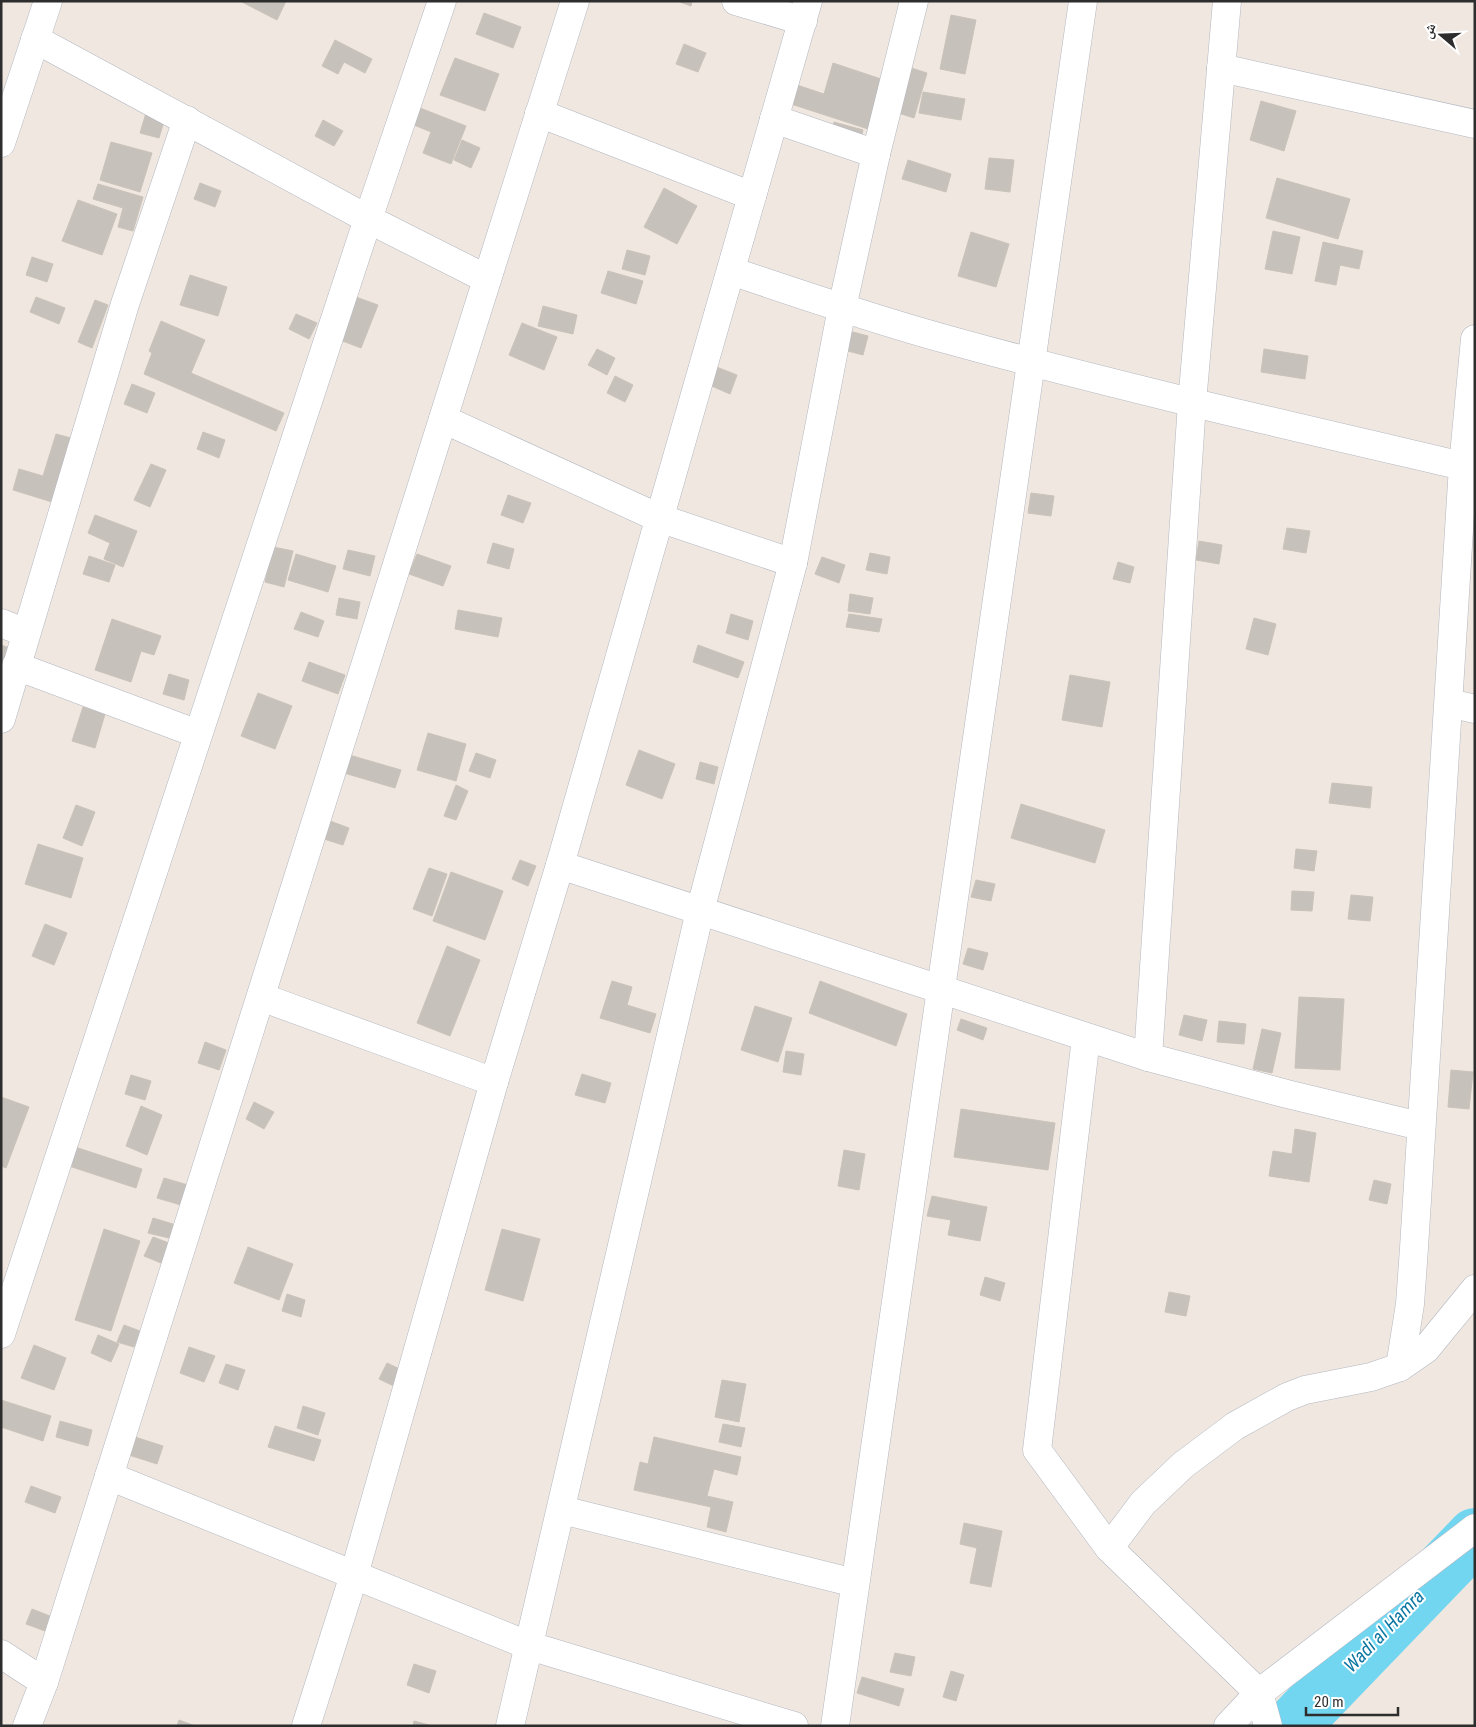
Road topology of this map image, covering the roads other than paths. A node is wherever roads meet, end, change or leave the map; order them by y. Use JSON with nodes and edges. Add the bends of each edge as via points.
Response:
{"nodes":[{"id":1,"x":48,"y":1,"type":"edge"},
{"id":2,"x":442,"y":1,"type":"edge"},
{"id":3,"x":575,"y":1,"type":"edge"},
{"id":4,"x":736,"y":1,"type":"edge"},
{"id":5,"x":914,"y":1,"type":"edge"},
{"id":6,"x":1083,"y":1,"type":"edge"},
{"id":7,"x":1227,"y":1,"type":"edge"},
{"id":8,"x":806,"y":11,"type":"edge"},
{"id":9,"x":35,"y":39,"type":"junction"},
{"id":10,"x":1221,"y":68,"type":"junction"},
{"id":11,"x":539,"y":113,"type":"junction"},
{"id":12,"x":774,"y":119,"type":"junction"},
{"id":13,"x":187,"y":120,"type":"junction"},
{"id":14,"x":1475,"y":124,"type":"edge"},
{"id":15,"x":1,"y":143,"type":"edge"},
{"id":16,"x":876,"y":154,"type":"junction"},
{"id":17,"x":752,"y":196,"type":"junction"},
{"id":18,"x":368,"y":219,"type":"junction"},
{"id":19,"x":731,"y":271,"type":"junction"},
{"id":20,"x":487,"y":280,"type":"junction"},
{"id":21,"x":842,"y":308,"type":"junction"},
{"id":22,"x":1475,"y":339,"type":"edge"},
{"id":23,"x":1031,"y":362,"type":"junction"},
{"id":24,"x":1192,"y":403,"type":"junction"},
{"id":25,"x":443,"y":419,"type":"junction"},
{"id":26,"x":1464,"y":466,"type":"junction"},
{"id":27,"x":659,"y":518,"type":"junction"},
{"id":28,"x":793,"y":562,"type":"junction"},
{"id":29,"x":14,"y":628,"type":"edge"},
{"id":30,"x":16,"y":666,"type":"junction"},
{"id":31,"x":1462,"y":706,"type":"edge"},
{"id":32,"x":1,"y":719,"type":"edge"},
{"id":33,"x":198,"y":734,"type":"junction"},
{"id":34,"x":560,"y":865,"type":"junction"},
{"id":35,"x":700,"y":911,"type":"junction"},
{"id":36,"x":941,"y":990,"type":"junction"},
{"id":37,"x":262,"y":997,"type":"junction"},
{"id":38,"x":1086,"y":1038,"type":"junction"},
{"id":39,"x":1148,"y":1057,"type":"junction"},
{"id":40,"x":494,"y":1082,"type":"junction"},
{"id":41,"x":1420,"y":1126,"type":"junction"},
{"id":42,"x":1475,"y":1289,"type":"edge"},
{"id":43,"x":1,"y":1334,"type":"edge"},
{"id":44,"x":1400,"y":1367,"type":"junction"},
{"id":45,"x":108,"y":1476,"type":"junction"},
{"id":46,"x":562,"y":1510,"type":"junction"},
{"id":47,"x":1475,"y":1528,"type":"edge"},
{"id":48,"x":1109,"y":1548,"type":"junction"},
{"id":49,"x":354,"y":1575,"type":"junction"},
{"id":50,"x":855,"y":1583,"type":"junction"},
{"id":51,"x":530,"y":1646,"type":"junction"},
{"id":52,"x":1,"y":1654,"type":"edge"},
{"id":53,"x":44,"y":1682,"type":"junction"},
{"id":54,"x":1259,"y":1693,"type":"junction"},
{"id":55,"x":27,"y":1726,"type":"edge"},
{"id":56,"x":306,"y":1726,"type":"edge"},
{"id":57,"x":510,"y":1726,"type":"edge"},
{"id":58,"x":794,"y":1726,"type":"edge"},
{"id":59,"x":835,"y":1726,"type":"edge"},
{"id":60,"x":1228,"y":1726,"type":"edge"},
{"id":61,"x":1268,"y":1726,"type":"edge"}],
"edges":[{"from":1,"to":9,"type":"street"},
{"from":2,"to":18,"type":"street"},
{"from":3,"to":11,"type":"street"},
{"from":4,"to":8,"type":"street"},
{"from":5,"to":16,"type":"street"},
{"from":6,"to":23,"type":"street"},
{"from":7,"to":10,"type":"street"},
{"from":8,"to":12,"type":"street"},
{"from":9,"to":13,"type":"street"},
{"from":9,"to":15,"type":"street"},
{"from":10,"to":14,"type":"street"},
{"from":10,"to":24,"type":"street"},
{"from":11,"to":17,"type":"street"},
{"from":11,"to":20,"type":"street"},
{"from":12,"to":16,"type":"street"},
{"from":12,"to":17,"type":"street"},
{"from":13,"to":18,"type":"street"},
{"from":13,"to":29,"type":"street"},
{"from":16,"to":21,"type":"street"},
{"from":17,"to":19,"type":"street"},
{"from":18,"to":20,"type":"street"},
{"from":18,"to":33,"type":"street"},
{"from":19,"to":21,"type":"street"},
{"from":19,"to":27,"type":"street"},
{"from":20,"to":25,"type":"street"},
{"from":21,"to":23,"type":"street"},
{"from":21,"to":28,"type":"street"},
{"from":22,"to":26,"type":"street"},
{"from":23,"to":24,"type":"street"},
{"from":23,"to":36,"type":"street"},
{"from":24,"to":26,"type":"street"},
{"from":24,"to":39,"type":"street"},
{"from":25,"to":27,"type":"street"},
{"from":25,"to":37,"type":"street"},
{"from":26,"to":31,"type":"street"},
{"from":27,"to":28,"type":"street"},
{"from":27,"to":34,"type":"street"},
{"from":28,"to":35,"type":"street"},
{"from":29,"to":30,"type":"street"},
{"from":30,"to":32,"type":"street"},
{"from":30,"to":33,"type":"street"},
{"from":31,"to":41,"type":"street"},
{"from":33,"to":43,"type":"street"},
{"from":34,"to":35,"type":"street"},
{"from":34,"to":40,"type":"street"},
{"from":35,"to":36,"type":"street"},
{"from":35,"to":46,"type":"street"},
{"from":36,"to":38,"type":"street"},
{"from":36,"to":50,"type":"street"},
{"from":37,"to":40,"type":"street"},
{"from":37,"to":45,"type":"street"},
{"from":38,"to":39,"type":"street"},
{"from":38,"to":48,"type":"street","via":[[1037,1450]]},
{"from":39,"to":41,"type":"street"},
{"from":40,"to":49,"type":"street"},
{"from":41,"to":44,"type":"street","via":[[1410,1304]]},
{"from":42,"to":44,"type":"street","via":[[1426,1349]]},
{"from":44,"to":48,"type":"street","via":[[1371,1377],[1305,1390],[1235,1426],[1183,1465],[1143,1502]]},
{"from":45,"to":49,"type":"street"},
{"from":45,"to":53,"type":"street"},
{"from":46,"to":50,"type":"street"},
{"from":46,"to":51,"type":"street"},
{"from":47,"to":54,"type":"street"},
{"from":48,"to":54,"type":"street"},
{"from":49,"to":51,"type":"street"},
{"from":49,"to":56,"type":"street"},
{"from":50,"to":59,"type":"street"},
{"from":51,"to":57,"type":"street"},
{"from":51,"to":58,"type":"street"},
{"from":52,"to":53,"type":"street"},
{"from":53,"to":55,"type":"street"},
{"from":54,"to":60,"type":"street"},
{"from":54,"to":61,"type":"street"}]}
